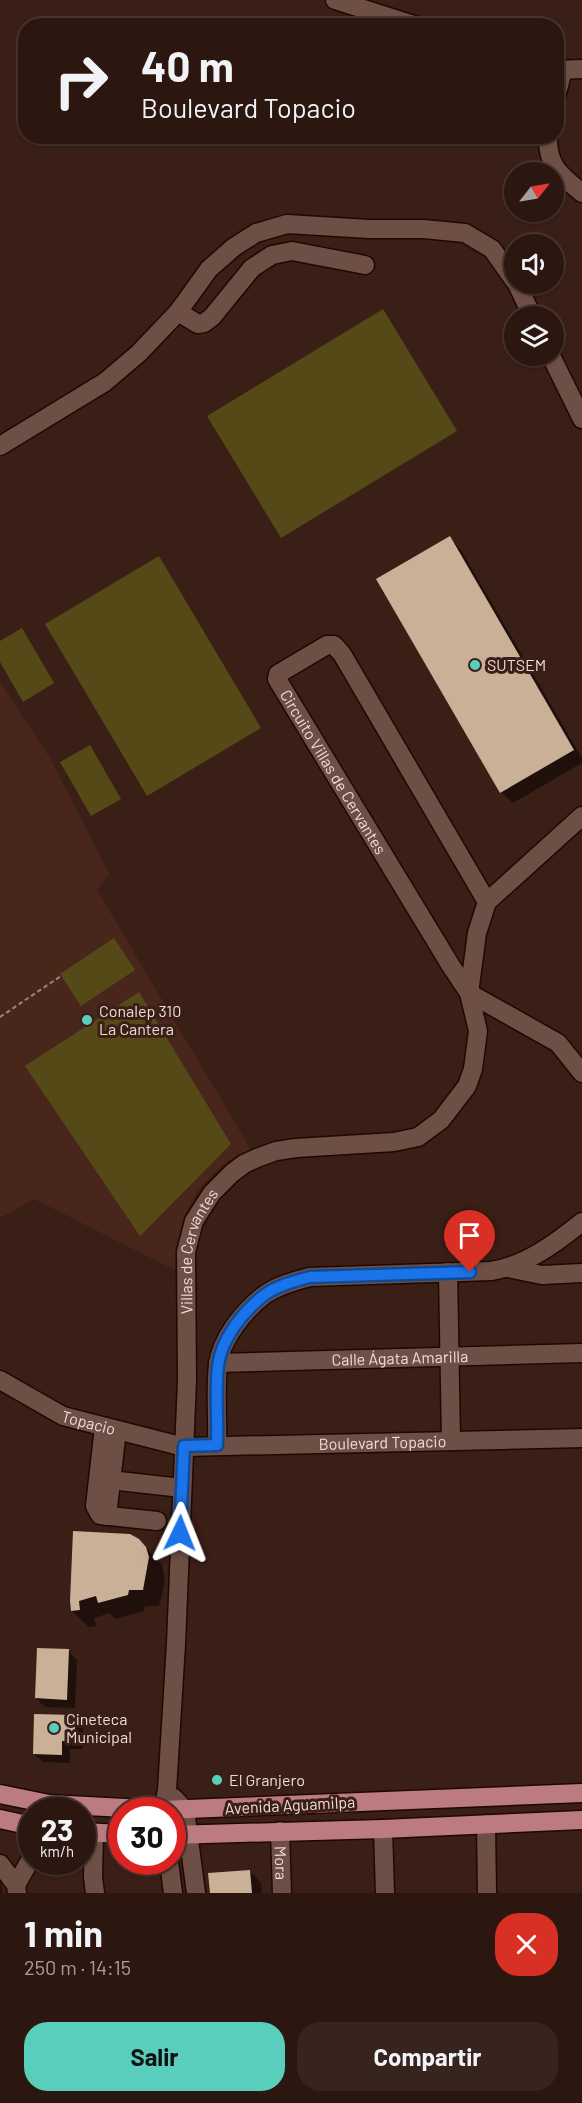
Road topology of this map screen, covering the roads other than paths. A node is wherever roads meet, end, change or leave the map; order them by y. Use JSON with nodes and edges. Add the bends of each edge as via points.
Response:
{"nodes":[{"id":1,"x":335,"y":0,"type":"edge"},
{"id":2,"x":392,"y":18,"type":"edge"},
{"id":3,"x":582,"y":69,"type":"edge"},
{"id":4,"x":564,"y":70,"type":"edge"},
{"id":5,"x":547,"y":144,"type":"edge"},
{"id":6,"x":582,"y":193,"type":"edge"},
{"id":7,"x":365,"y":265,"type":"dead end"},
{"id":8,"x":504,"y":266,"type":"edge"},
{"id":9,"x":178,"y":312,"type":"junction"},
{"id":10,"x":556,"y":366,"type":"edge"},
{"id":11,"x":582,"y":419,"type":"edge"},
{"id":12,"x":0,"y":446,"type":"edge"},
{"id":13,"x":582,"y":816,"type":"edge"},
{"id":14,"x":487,"y":902,"type":"junction"},
{"id":15,"x":469,"y":993,"type":"junction"},
{"id":16,"x":582,"y":1073,"type":"edge"},
{"id":17,"x":582,"y":1222,"type":"edge"},
{"id":18,"x":508,"y":1268,"type":"junction"},
{"id":19,"x":448,"y":1272,"type":"junction"},
{"id":20,"x":582,"y":1273,"type":"edge"},
{"id":21,"x":582,"y":1353,"type":"edge"},
{"id":22,"x":449,"y":1356,"type":"junction"},
{"id":23,"x":218,"y":1363,"type":"junction"},
{"id":24,"x":0,"y":1380,"type":"edge"},
{"id":25,"x":111,"y":1428,"type":"junction"},
{"id":26,"x":582,"y":1438,"type":"edge"},
{"id":27,"x":451,"y":1441,"type":"junction"},
{"id":28,"x":217,"y":1445,"type":"junction"},
{"id":29,"x":184,"y":1446,"type":"junction"},
{"id":30,"x":104,"y":1479,"type":"junction"},
{"id":31,"x":182,"y":1488,"type":"junction"},
{"id":32,"x":157,"y":1521,"type":"dead end"},
{"id":33,"x":167,"y":1790,"type":"junction"},
{"id":34,"x":582,"y":1793,"type":"edge"},
{"id":35,"x":0,"y":1794,"type":"edge"},
{"id":36,"x":526,"y":1796,"type":"junction"},
{"id":37,"x":166,"y":1797,"type":"edge"},
{"id":38,"x":173,"y":1797,"type":"edge"},
{"id":39,"x":442,"y":1798,"type":"junction"},
{"id":40,"x":108,"y":1807,"type":"edge"},
{"id":41,"x":186,"y":1810,"type":"edge"},
{"id":42,"x":0,"y":1819,"type":"edge"},
{"id":43,"x":582,"y":1820,"type":"edge"},
{"id":44,"x":18,"y":1823,"type":"edge"},
{"id":45,"x":486,"y":1824,"type":"junction"},
{"id":46,"x":383,"y":1829,"type":"junction"},
{"id":47,"x":280,"y":1831,"type":"junction"},
{"id":48,"x":186,"y":1835,"type":"edge"},
{"id":49,"x":186,"y":1854,"type":"edge"},
{"id":50,"x":0,"y":1864,"type":"edge"},
{"id":51,"x":23,"y":1875,"type":"edge"},
{"id":52,"x":93,"y":1875,"type":"edge"},
{"id":53,"x":171,"y":1875,"type":"edge"},
{"id":54,"x":16,"y":1889,"type":"edge"},
{"id":55,"x":95,"y":1893,"type":"edge"},
{"id":56,"x":173,"y":1893,"type":"edge"},
{"id":57,"x":196,"y":1893,"type":"edge"},
{"id":58,"x":282,"y":1893,"type":"edge"},
{"id":59,"x":385,"y":1893,"type":"edge"},
{"id":60,"x":487,"y":1893,"type":"edge"}],
"edges":[{"from":1,"to":2,"type":"street"},
{"from":3,"to":4,"type":"street"},
{"from":5,"to":6,"type":"street","via":[[555,170]]},
{"from":7,"to":9,"type":"street","via":[[292,251],[272,255],[252,268],[204,323],[198,324]]},
{"from":8,"to":9,"type":"street","via":[[492,249],[465,233],[287,224],[256,233],[234,247],[209,269]]},
{"from":9,"to":12,"type":"street","via":[[105,382]]},
{"from":10,"to":11,"type":"street"},
{"from":13,"to":14,"type":"street"},
{"from":14,"to":15,"type":"street","name":"Villas de Cervantes","via":[[477,933]]},
{"from":14,"to":15,"type":"street","name":"Circuito Villas de Cervantes","via":[[334,645],[327,645],[278,674],[277,679]]},
{"from":15,"to":16,"type":"street","via":[[558,1043]]},
{"from":15,"to":29,"type":"street","name":"Villas de Cervantes","via":[[478,1031],[473,1069],[467,1086],[441,1120],[418,1137],[394,1142],[276,1151],[244,1164],[201,1207],[186,1252]]},
{"from":17,"to":18,"type":"street"},
{"from":18,"to":19,"type":"street"},
{"from":18,"to":20,"type":"street","via":[[542,1275]]},
{"from":19,"to":22,"type":"street"},
{"from":19,"to":23,"type":"street","via":[[310,1277],[291,1282],[264,1295],[246,1311]]},
{"from":21,"to":22,"type":"street","name":"Calle Ágata Amarilla"},
{"from":22,"to":23,"type":"street","name":"Calle Ágata Amarilla"},
{"from":22,"to":27,"type":"street"},
{"from":23,"to":28,"type":"street"},
{"from":24,"to":25,"type":"street","name":"Topacio","via":[[63,1416]]},
{"from":25,"to":29,"type":"street","name":"Topacio"},
{"from":25,"to":30,"type":"street"},
{"from":26,"to":27,"type":"street","name":"Boulevard Topacio"},
{"from":27,"to":28,"type":"street","name":"Boulevard Topacio"},
{"from":28,"to":29,"type":"street","name":"Boulevard Topacio"},
{"from":29,"to":31,"type":"street","name":"Villas de Cervantes"},
{"from":30,"to":31,"type":"street"},
{"from":30,"to":32,"type":"street","via":[[95,1506],[100,1515]]},
{"from":31,"to":33,"type":"street","name":"Villas de Cervantes"},
{"from":33,"to":37,"type":"street","name":"Villas de Cervantes"},
{"from":33,"to":38,"type":"street"},
{"from":34,"to":36,"type":"main road","name":"Avenida Aguamilpa"},
{"from":35,"to":40,"type":"main road","name":"Avenida Aguamilpa","via":[[49,1804]]},
{"from":36,"to":39,"type":"main road","name":"Avenida Aguamilpa"},
{"from":36,"to":45,"type":"main road"},
{"from":39,"to":41,"type":"main road","name":"Avenida Aguamilpa"},
{"from":39,"to":45,"type":"main road","via":[[465,1807]]},
{"from":42,"to":44,"type":"main road"},
{"from":43,"to":45,"type":"main road","name":"Avenida Aguamilpa"},
{"from":45,"to":46,"type":"main road","name":"Avenida Aguamilpa"},
{"from":45,"to":60,"type":"street"},
{"from":46,"to":47,"type":"main road","name":"Avenida Aguamilpa"},
{"from":46,"to":59,"type":"street"},
{"from":47,"to":48,"type":"main road","name":"Avenida Aguamilpa"},
{"from":47,"to":58,"type":"street","name":"Mora"},
{"from":49,"to":57,"type":"street"},
{"from":50,"to":54,"type":"street"},
{"from":51,"to":54,"type":"street"},
{"from":52,"to":55,"type":"street"},
{"from":53,"to":56,"type":"street"}]}
